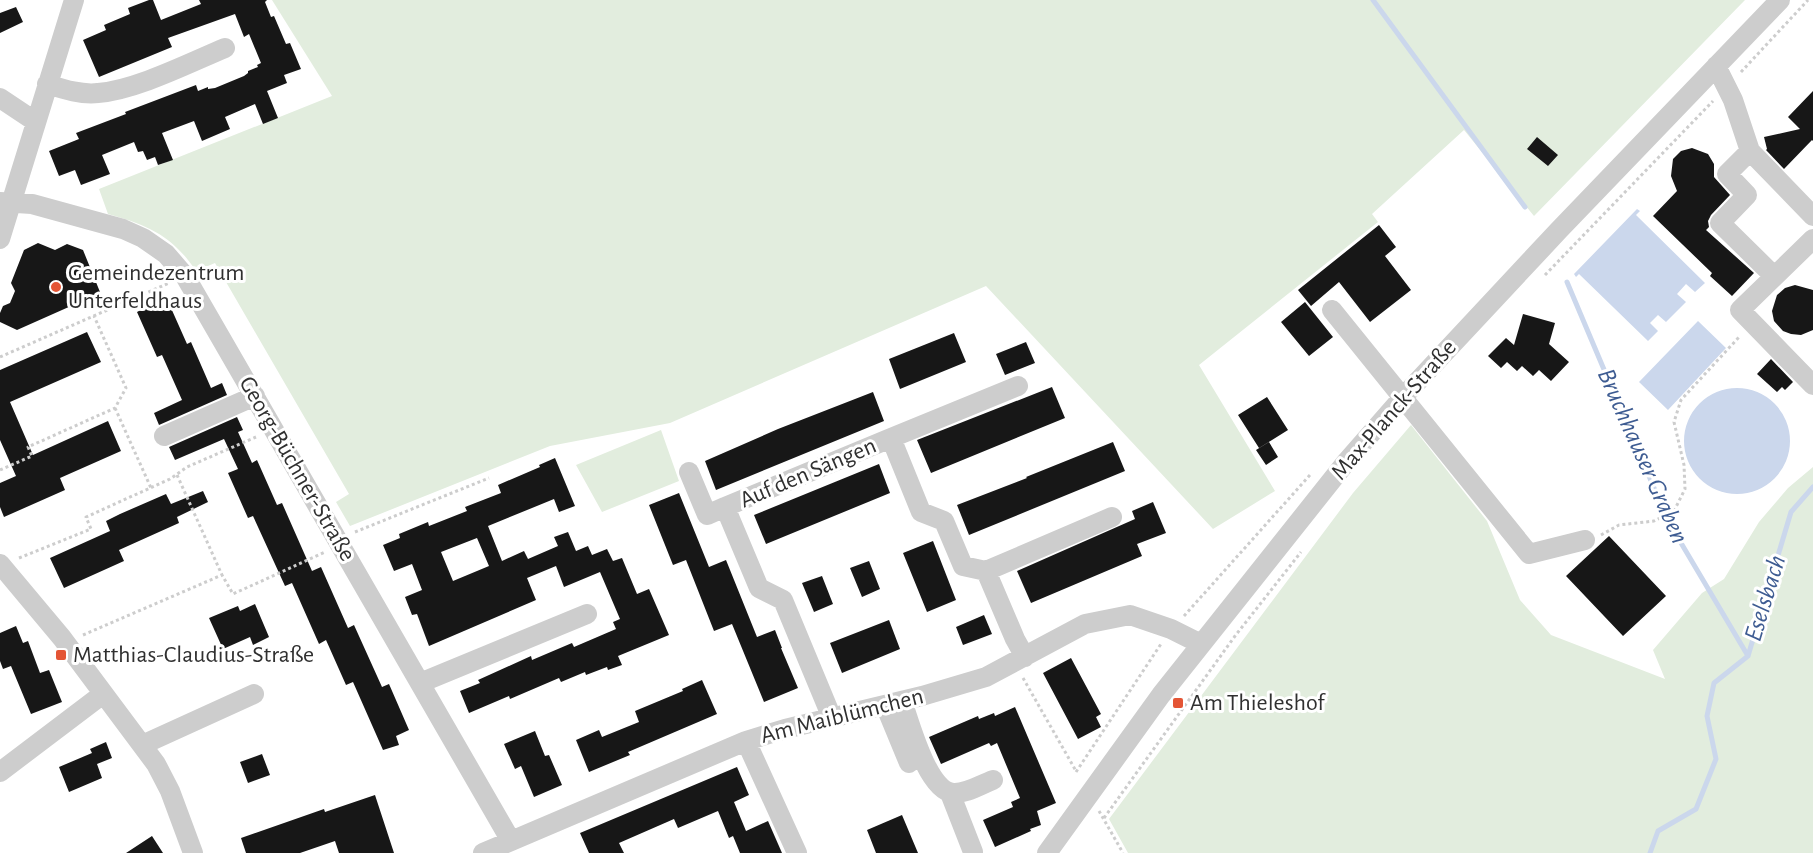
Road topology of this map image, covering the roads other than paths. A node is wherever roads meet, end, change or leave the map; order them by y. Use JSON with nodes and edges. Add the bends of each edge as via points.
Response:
{"nodes":[{"id":1,"x":74,"y":0,"type":"edge"},
{"id":2,"x":1780,"y":0,"type":"edge"},
{"id":3,"x":225,"y":48,"type":"dead end"},
{"id":4,"x":1716,"y":66,"type":"junction"},
{"id":5,"x":47,"y":84,"type":"junction"},
{"id":6,"x":0,"y":98,"type":"edge"},
{"id":7,"x":36,"y":122,"type":"junction"},
{"id":8,"x":1750,"y":151,"type":"junction"},
{"id":9,"x":6,"y":202,"type":"edge"},
{"id":10,"x":1813,"y":216,"type":"edge"},
{"id":11,"x":0,"y":239,"type":"edge"},
{"id":12,"x":1809,"y":249,"type":"edge"},
{"id":13,"x":1774,"y":276,"type":"junction"},
{"id":14,"x":1332,"y":310,"type":"dead end"},
{"id":15,"x":1813,"y":385,"type":"edge"},
{"id":16,"x":1018,"y":386,"type":"dead end"},
{"id":17,"x":255,"y":396,"type":"junction"},
{"id":18,"x":1403,"y":397,"type":"junction"},
{"id":19,"x":164,"y":436,"type":"dead end"},
{"id":20,"x":891,"y":438,"type":"junction"},
{"id":21,"x":689,"y":472,"type":"dead end"},
{"id":22,"x":726,"y":507,"type":"junction"},
{"id":23,"x":1112,"y":517,"type":"dead end"},
{"id":24,"x":1585,"y":540,"type":"road end"},
{"id":25,"x":0,"y":565,"type":"edge"},
{"id":26,"x":986,"y":571,"type":"junction"},
{"id":27,"x":587,"y":614,"type":"dead end"},
{"id":28,"x":1201,"y":644,"type":"junction"},
{"id":29,"x":1020,"y":660,"type":"junction"},
{"id":30,"x":420,"y":683,"type":"junction"},
{"id":31,"x":103,"y":693,"type":"junction"},
{"id":32,"x":254,"y":694,"type":"dead end"},
{"id":33,"x":894,"y":703,"type":"junction"},
{"id":34,"x":832,"y":718,"type":"junction"},
{"id":35,"x":746,"y":741,"type":"junction"},
{"id":36,"x":142,"y":745,"type":"junction"},
{"id":37,"x":909,"y":763,"type":"dead end"},
{"id":38,"x":0,"y":772,"type":"edge"},
{"id":39,"x":993,"y":780,"type":"dead end"},
{"id":40,"x":950,"y":793,"type":"junction"},
{"id":41,"x":511,"y":841,"type":"junction"},
{"id":42,"x":973,"y":852,"type":"edge"},
{"id":43,"x":193,"y":853,"type":"edge"},
{"id":44,"x":483,"y":853,"type":"edge"},
{"id":45,"x":797,"y":853,"type":"edge"},
{"id":46,"x":1047,"y":853,"type":"edge"}],
"edges":[{"from":1,"to":5,"type":"street"},
{"from":2,"to":4,"type":"street","name":"Max-Planck-Straße"},
{"from":3,"to":5,"type":"street","via":[[125,88],[96,94]]},
{"from":4,"to":8,"type":"street","via":[[1733,100]]},
{"from":4,"to":18,"type":"street","name":"Max-Planck-Straße"},
{"from":5,"to":7,"type":"street"},
{"from":6,"to":7,"type":"street"},
{"from":7,"to":9,"type":"street"},
{"from":8,"to":10,"type":"street"},
{"from":8,"to":13,"type":"street","via":[[1727,174],[1747,195],[1720,223]]},
{"from":9,"to":11,"type":"street"},
{"from":9,"to":17,"type":"street","name":"Georg-Büchner-Straße","via":[[32,204],[123,229],[166,254],[185,276]]},
{"from":12,"to":13,"type":"street"},
{"from":13,"to":15,"type":"street","via":[[1740,310]]},
{"from":14,"to":18,"type":"street"},
{"from":16,"to":20,"type":"street","name":"Auf den Sängen"},
{"from":17,"to":19,"type":"street"},
{"from":17,"to":30,"type":"street","name":"Georg-Büchner-Straße"},
{"from":18,"to":24,"type":"street","via":[[1529,554]]},
{"from":18,"to":28,"type":"street","name":"Max-Planck-Straße"},
{"from":20,"to":22,"type":"street","name":"Auf den Sängen"},
{"from":20,"to":26,"type":"street","name":"Auf den Sängen","via":[[921,512],[944,521],[963,566]]},
{"from":21,"to":22,"type":"street","name":"Auf den Sängen","via":[[707,515]]},
{"from":22,"to":34,"type":"street","name":"Auf den Sängen","via":[[759,588],[783,600]]},
{"from":23,"to":26,"type":"street"},
{"from":25,"to":31,"type":"street"},
{"from":26,"to":29,"type":"street"},
{"from":27,"to":30,"type":"street"},
{"from":28,"to":29,"type":"street","name":"Am Maiblümchen","via":[[1130,615],[1085,624]]},
{"from":28,"to":46,"type":"street","name":"Max-Planck-Straße"},
{"from":29,"to":33,"type":"street","name":"Am Maiblümchen","via":[[986,677]]},
{"from":30,"to":41,"type":"street","name":"Georg-Büchner-Straße"},
{"from":31,"to":36,"type":"street"},
{"from":31,"to":38,"type":"street"},
{"from":32,"to":36,"type":"street"},
{"from":33,"to":34,"type":"street","name":"Am Maiblümchen"},
{"from":33,"to":37,"type":"street"},
{"from":33,"to":40,"type":"street","via":[[927,769]]},
{"from":34,"to":35,"type":"street","name":"Am Maiblümchen"},
{"from":35,"to":41,"type":"street","name":"Am Maiblümchen"},
{"from":35,"to":45,"type":"street"},
{"from":36,"to":43,"type":"street","via":[[170,790]]},
{"from":39,"to":40,"type":"street"},
{"from":40,"to":42,"type":"street"},
{"from":41,"to":44,"type":"street","name":"Am Maiblümchen"}]}
